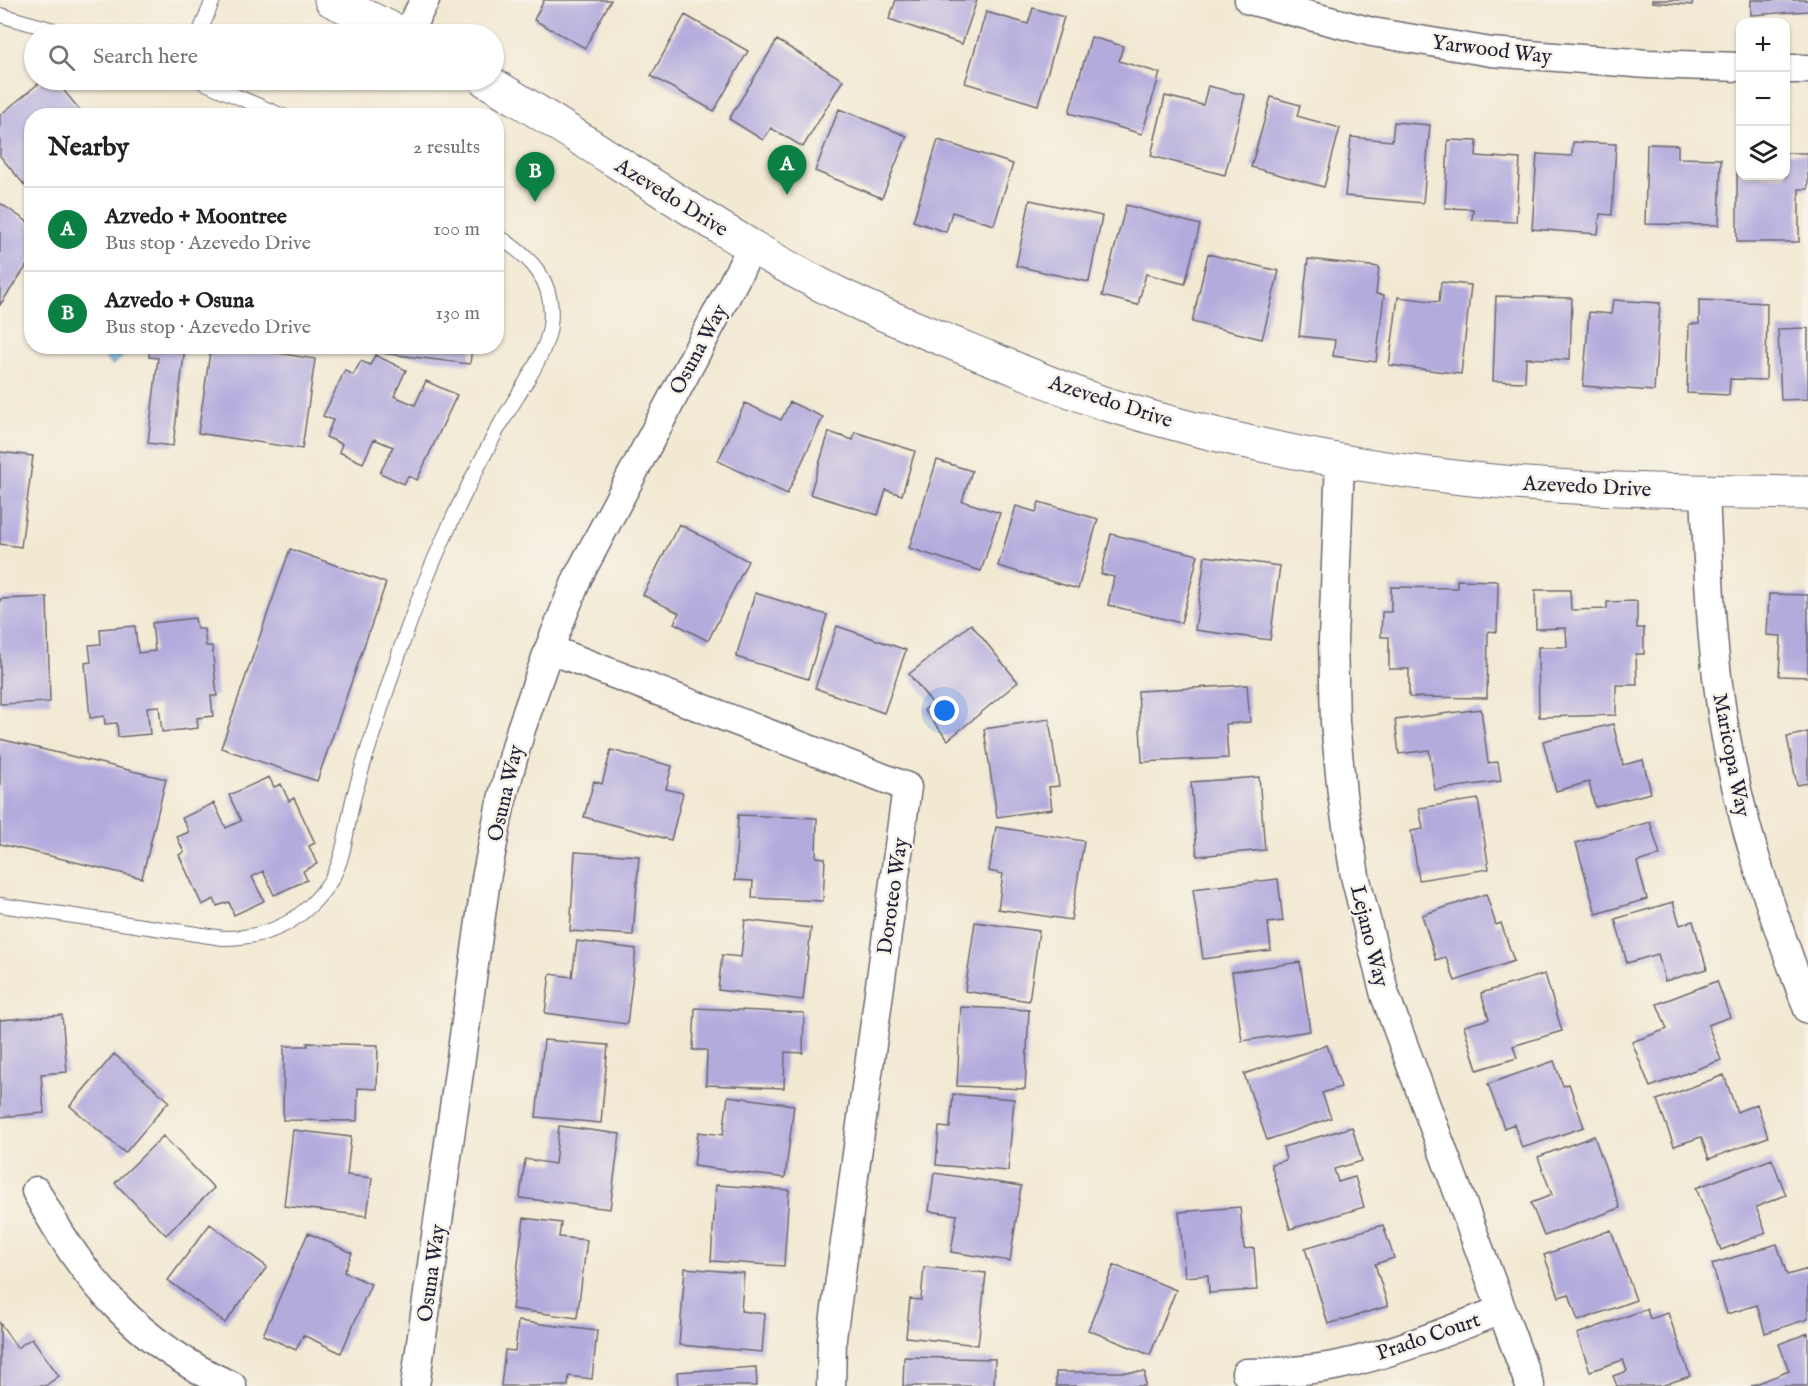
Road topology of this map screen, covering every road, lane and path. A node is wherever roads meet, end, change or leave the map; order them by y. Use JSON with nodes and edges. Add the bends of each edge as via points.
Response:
{"nodes":[{"id":1,"x":213,"y":0,"type":"edge"},
{"id":2,"x":332,"y":0,"type":"edge"},
{"id":3,"x":425,"y":0,"type":"edge"},
{"id":4,"x":1249,"y":0,"type":"edge"},
{"id":5,"x":0,"y":15,"type":"edge"},
{"id":6,"x":32,"y":24,"type":"edge"},
{"id":7,"x":204,"y":24,"type":"edge"},
{"id":8,"x":384,"y":24,"type":"edge"},
{"id":9,"x":411,"y":24,"type":"edge"},
{"id":10,"x":1736,"y":67,"type":"edge"},
{"id":11,"x":1790,"y":69,"type":"edge"},
{"id":12,"x":1808,"y":69,"type":"edge"},
{"id":13,"x":222,"y":90,"type":"edge"},
{"id":14,"x":503,"y":90,"type":"edge"},
{"id":15,"x":264,"y":108,"type":"edge"},
{"id":16,"x":504,"y":239,"type":"edge"},
{"id":17,"x":752,"y":247,"type":"junction"},
{"id":18,"x":1340,"y":461,"type":"junction"},
{"id":19,"x":1705,"y":491,"type":"junction"},
{"id":20,"x":1808,"y":493,"type":"edge"},
{"id":21,"x":549,"y":649,"type":"junction"},
{"id":22,"x":0,"y":905,"type":"edge"},
{"id":23,"x":1808,"y":1009,"type":"edge"},
{"id":24,"x":36,"y":1191,"type":"dead end"},
{"id":25,"x":1501,"y":1310,"type":"junction"},
{"id":26,"x":1246,"y":1373,"type":"dead end"},
{"id":27,"x":232,"y":1386,"type":"edge"},
{"id":28,"x":415,"y":1386,"type":"edge"},
{"id":29,"x":831,"y":1386,"type":"edge"},
{"id":30,"x":1530,"y":1386,"type":"edge"}],
"edges":[{"from":1,"to":7,"type":"lane"},
{"from":2,"to":8,"type":"street"},
{"from":3,"to":9,"type":"street"},
{"from":4,"to":10,"type":"street","name":"Yarwood Way","via":[[1372,32],[1491,52]]},
{"from":5,"to":6,"type":"lane"},
{"from":11,"to":12,"type":"street"},
{"from":13,"to":15,"type":"lane"},
{"from":14,"to":17,"type":"street","name":"Azevedo Drive"},
{"from":16,"to":22,"type":"lane","via":[[532,261],[543,278],[551,307],[545,346],[495,433],[438,552],[399,653],[354,796],[342,853],[329,884],[307,910],[279,929],[245,938]]},
{"from":17,"to":18,"type":"street","name":"Azevedo Drive","via":[[838,294],[1104,403],[1227,437]]},
{"from":17,"to":21,"type":"street","name":"Osuna Way","via":[[578,577]]},
{"from":18,"to":19,"type":"street","name":"Azevedo Drive","via":[[1542,485]]},
{"from":18,"to":25,"type":"street","name":"Lejano Way","via":[[1333,640],[1335,722],[1355,876],[1384,995]]},
{"from":19,"to":20,"type":"street","name":"Azevedo Drive"},
{"from":19,"to":23,"type":"street","name":"Maricopa Way","via":[[1711,621],[1720,701],[1738,794],[1758,871]]},
{"from":21,"to":28,"type":"street","name":"Osuna Way","via":[[521,729],[486,879]]},
{"from":21,"to":29,"type":"street","name":"Doroteo Way","via":[[907,787],[832,1338]]},
{"from":24,"to":27,"type":"street","via":[[70,1250],[103,1293],[142,1331],[186,1363]]},
{"from":25,"to":26,"type":"street","name":"Prado Court","via":[[1418,1343],[1338,1365]]},
{"from":25,"to":30,"type":"street","name":"Lejano Way"}]}
